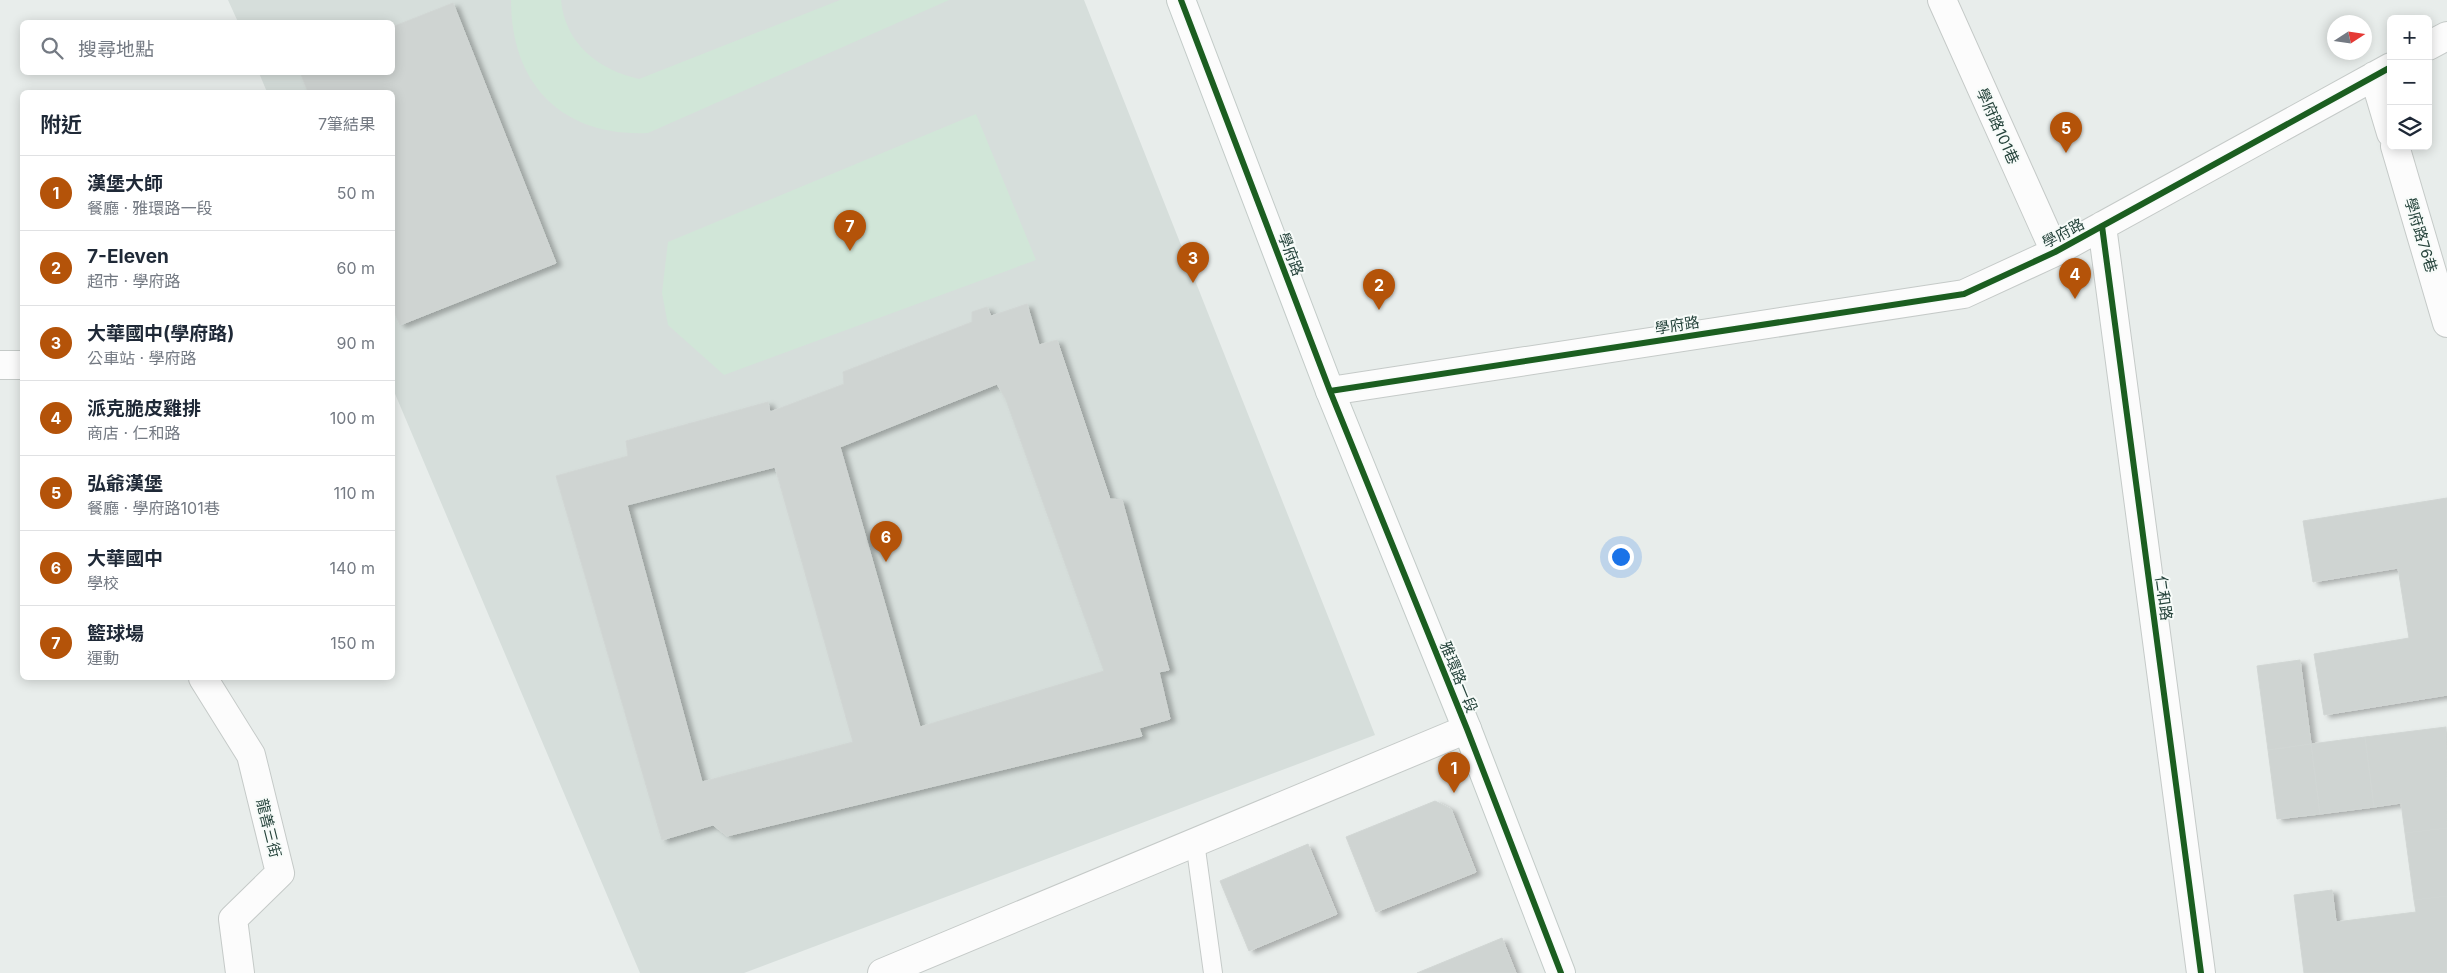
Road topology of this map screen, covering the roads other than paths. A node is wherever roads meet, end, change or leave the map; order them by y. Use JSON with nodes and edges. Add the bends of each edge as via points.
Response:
{"nodes":[{"id":1,"x":1181,"y":0,"type":"edge"},
{"id":2,"x":1942,"y":0,"type":"edge"},
{"id":3,"x":2447,"y":36,"type":"edge"},
{"id":4,"x":2432,"y":44,"type":"edge"},
{"id":5,"x":2382,"y":71,"type":"edge"},
{"id":6,"x":2387,"y":105,"type":"edge"},
{"id":7,"x":2395,"y":150,"type":"edge"},
{"id":8,"x":2102,"y":226,"type":"junction"},
{"id":9,"x":2055,"y":252,"type":"junction"},
{"id":10,"x":2447,"y":323,"type":"edge"},
{"id":11,"x":0,"y":365,"type":"edge"},
{"id":12,"x":20,"y":365,"type":"edge"},
{"id":13,"x":1330,"y":391,"type":"junction"},
{"id":14,"x":204,"y":680,"type":"edge"},
{"id":15,"x":1467,"y":729,"type":"junction"},
{"id":16,"x":1195,"y":842,"type":"junction"},
{"id":17,"x":240,"y":973,"type":"edge"},
{"id":18,"x":882,"y":973,"type":"edge"},
{"id":19,"x":1213,"y":973,"type":"edge"},
{"id":20,"x":1561,"y":973,"type":"edge"},
{"id":21,"x":2201,"y":973,"type":"edge"}],
"edges":[{"from":1,"to":13,"type":"street","name":"學府路"},
{"from":2,"to":9,"type":"street","name":"學府路101巷"},
{"from":3,"to":4,"type":"street"},
{"from":5,"to":6,"type":"street"},
{"from":5,"to":8,"type":"street","name":"學府路"},
{"from":7,"to":10,"type":"street","name":"學府路76巷"},
{"from":8,"to":9,"type":"street","name":"學府路"},
{"from":8,"to":21,"type":"street","name":"仁和路"},
{"from":9,"to":13,"type":"street","name":"學府路","via":[[1964,294]]},
{"from":11,"to":12,"type":"street"},
{"from":13,"to":15,"type":"street","name":"雅環路一段"},
{"from":14,"to":17,"type":"street","name":"龍善三街","via":[[251,755],[280,873],[232,919]]},
{"from":15,"to":16,"type":"street"},
{"from":15,"to":20,"type":"street","name":"雅環路一段"},
{"from":16,"to":18,"type":"street"},
{"from":16,"to":19,"type":"lane"}]}
